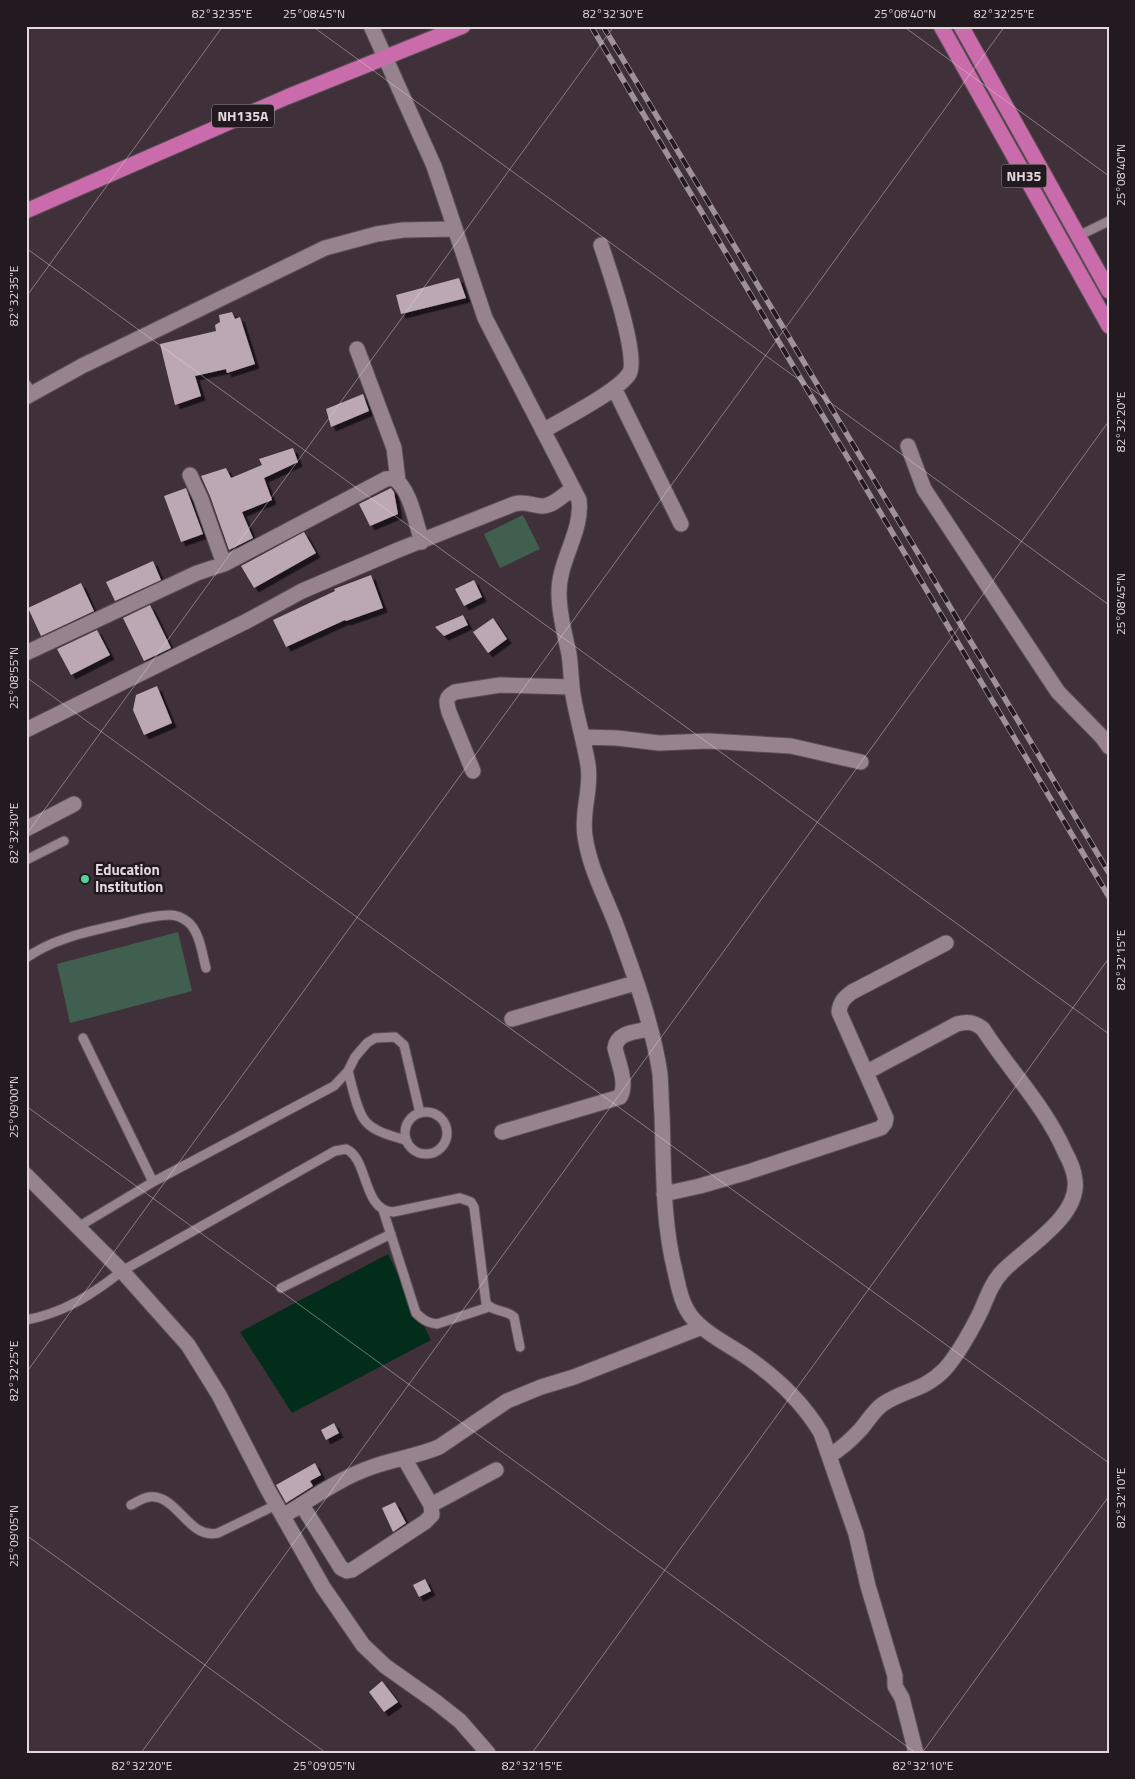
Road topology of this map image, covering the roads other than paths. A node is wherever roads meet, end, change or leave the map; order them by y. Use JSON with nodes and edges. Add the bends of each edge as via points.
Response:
{"nodes":[{"id":1,"x":371,"y":26,"type":"edge"},
{"id":2,"x":463,"y":26,"type":"edge"},
{"id":3,"x":941,"y":26,"type":"edge"},
{"id":4,"x":961,"y":26,"type":"edge"},
{"id":5,"x":386,"y":58,"type":"junction"},
{"id":6,"x":26,"y":211,"type":"edge"},
{"id":7,"x":1109,"y":222,"type":"edge"},
{"id":8,"x":455,"y":229,"type":"junction"},
{"id":9,"x":1078,"y":236,"type":"junction"},
{"id":10,"x":601,"y":245,"type":"dead end"},
{"id":11,"x":1109,"y":291,"type":"edge"},
{"id":12,"x":1109,"y":326,"type":"edge"},
{"id":13,"x":357,"y":349,"type":"dead end"},
{"id":14,"x":614,"y":388,"type":"junction"},
{"id":15,"x":28,"y":391,"type":"edge"},
{"id":16,"x":543,"y":431,"type":"junction"},
{"id":17,"x":908,"y":446,"type":"dead end"},
{"id":18,"x":190,"y":475,"type":"dead end"},
{"id":19,"x":398,"y":481,"type":"junction"},
{"id":20,"x":573,"y":488,"type":"junction"},
{"id":21,"x":681,"y":524,"type":"dead end"},
{"id":22,"x":422,"y":542,"type":"junction"},
{"id":23,"x":224,"y":564,"type":"junction"},
{"id":24,"x":26,"y":653,"type":"edge"},
{"id":25,"x":572,"y":687,"type":"junction"},
{"id":26,"x":26,"y":730,"type":"edge"},
{"id":27,"x":582,"y":737,"type":"junction"},
{"id":28,"x":1109,"y":747,"type":"edge"},
{"id":29,"x":861,"y":762,"type":"dead end"},
{"id":30,"x":473,"y":771,"type":"dead end"},
{"id":31,"x":74,"y":804,"type":"dead end"},
{"id":32,"x":26,"y":829,"type":"edge"},
{"id":33,"x":64,"y":841,"type":"dead end"},
{"id":34,"x":26,"y":860,"type":"edge"},
{"id":35,"x":946,"y":943,"type":"dead end"},
{"id":36,"x":26,"y":958,"type":"edge"},
{"id":37,"x":206,"y":968,"type":"dead end"},
{"id":38,"x":635,"y":983,"type":"junction"},
{"id":39,"x":512,"y":1019,"type":"dead end"},
{"id":40,"x":649,"y":1029,"type":"junction"},
{"id":41,"x":83,"y":1038,"type":"dead end"},
{"id":42,"x":348,"y":1071,"type":"junction"},
{"id":43,"x":867,"y":1072,"type":"junction"},
{"id":44,"x":420,"y":1113,"type":"junction"},
{"id":45,"x":502,"y":1132,"type":"dead end"},
{"id":46,"x":407,"y":1141,"type":"junction"},
{"id":47,"x":26,"y":1175,"type":"edge"},
{"id":48,"x":153,"y":1182,"type":"junction"},
{"id":49,"x":664,"y":1194,"type":"junction"},
{"id":50,"x":384,"y":1210,"type":"junction"},
{"id":51,"x":78,"y":1227,"type":"junction"},
{"id":52,"x":391,"y":1234,"type":"junction"},
{"id":53,"x":122,"y":1271,"type":"junction"},
{"id":54,"x":281,"y":1288,"type":"dead end"},
{"id":55,"x":489,"y":1307,"type":"junction"},
{"id":56,"x":26,"y":1320,"type":"edge"},
{"id":57,"x":702,"y":1327,"type":"junction"},
{"id":58,"x":520,"y":1347,"type":"dead end"},
{"id":59,"x":829,"y":1456,"type":"junction"},
{"id":60,"x":404,"y":1458,"type":"junction"},
{"id":61,"x":496,"y":1470,"type":"dead end"},
{"id":62,"x":131,"y":1505,"type":"dead end"},
{"id":63,"x":302,"y":1505,"type":"junction"},
{"id":64,"x":431,"y":1505,"type":"junction"},
{"id":65,"x":279,"y":1510,"type":"junction"},
{"id":66,"x":488,"y":1753,"type":"edge"},
{"id":67,"x":916,"y":1753,"type":"edge"}],
"edges":[{"from":1,"to":5,"type":"street"},
{"from":2,"to":5,"type":"highway","number":"NH135A"},
{"from":3,"to":12,"type":"highway","number":"NH35"},
{"from":4,"to":9,"type":"highway","number":"NH35"},
{"from":5,"to":6,"type":"highway","number":"NH135A","via":[[287,97]]},
{"from":5,"to":8,"type":"street","via":[[434,166]]},
{"from":7,"to":9,"type":"lane"},
{"from":8,"to":15,"type":"street","via":[[403,230],[324,248]]},
{"from":8,"to":16,"type":"street","via":[[484,318]]},
{"from":9,"to":11,"type":"highway","number":"NH35"},
{"from":10,"to":14,"type":"street","via":[[632,352],[630,373]]},
{"from":13,"to":19,"type":"street","via":[[394,448]]},
{"from":14,"to":16,"type":"street"},
{"from":14,"to":21,"type":"street"},
{"from":16,"to":20,"type":"street"},
{"from":17,"to":28,"type":"street","via":[[924,488],[1058,692]]},
{"from":18,"to":23,"type":"street"},
{"from":19,"to":22,"type":"street","via":[[407,494]]},
{"from":19,"to":23,"type":"street","via":[[386,478]]},
{"from":20,"to":22,"type":"street","via":[[548,505],[514,504]]},
{"from":20,"to":25,"type":"street","via":[[579,500],[579,519],[565,558],[558,594]]},
{"from":22,"to":26,"type":"street","via":[[302,592]]},
{"from":23,"to":24,"type":"street","via":[[197,573]]},
{"from":25,"to":27,"type":"street"},
{"from":25,"to":30,"type":"street","via":[[500,685],[450,695],[446,704]]},
{"from":27,"to":29,"type":"street","via":[[791,746]]},
{"from":27,"to":38,"type":"street","via":[[588,767],[583,820],[585,838]]},
{"from":31,"to":32,"type":"street"},
{"from":33,"to":34,"type":"lane"},
{"from":35,"to":43,"type":"street","via":[[844,998],[839,1012]]},
{"from":36,"to":37,"type":"lane","via":[[77,935],[172,915],[189,923],[195,931]]},
{"from":38,"to":39,"type":"street"},
{"from":38,"to":40,"type":"street"},
{"from":40,"to":45,"type":"street","via":[[626,1034],[616,1043],[624,1086],[620,1097]]},
{"from":40,"to":49,"type":"street","via":[[660,1074]]},
{"from":41,"to":48,"type":"lane"},
{"from":42,"to":44,"type":"lane","via":[[354,1057],[366,1043],[375,1038],[395,1037],[404,1045]]},
{"from":42,"to":46,"type":"lane","via":[[366,1123]]},
{"from":42,"to":48,"type":"lane","via":[[334,1086]]},
{"from":43,"to":49,"type":"street","via":[[886,1118],[881,1128],[748,1172]]},
{"from":43,"to":59,"type":"street","via":[[957,1024],[975,1023],[983,1029],[1037,1101],[1059,1137],[1076,1182],[1068,1210],[1000,1274],[969,1334],[946,1368],[926,1385],[882,1404],[848,1442]]},
{"from":44,"to":46,"type":"lane","via":[[406,1128]]},
{"from":44,"to":46,"type":"lane","via":[[433,1113],[444,1121],[448,1135],[446,1141],[437,1152],[424,1154],[411,1148]]},
{"from":47,"to":51,"type":"street"},
{"from":48,"to":51,"type":"lane"},
{"from":49,"to":57,"type":"street","via":[[669,1249],[681,1298],[687,1311]]},
{"from":50,"to":52,"type":"lane"},
{"from":50,"to":53,"type":"lane","via":[[376,1204],[354,1155],[340,1149]]},
{"from":50,"to":55,"type":"lane","via":[[393,1212],[460,1198],[471,1202],[485,1300]]},
{"from":51,"to":53,"type":"street"},
{"from":52,"to":54,"type":"lane"},
{"from":52,"to":55,"type":"lane","via":[[416,1313],[422,1319],[437,1324]]},
{"from":53,"to":56,"type":"lane","via":[[67,1308]]},
{"from":53,"to":65,"type":"street","via":[[188,1345],[204,1369]]},
{"from":55,"to":58,"type":"lane","via":[[514,1317]]},
{"from":57,"to":59,"type":"street","via":[[785,1386],[812,1418]]},
{"from":57,"to":60,"type":"street","via":[[507,1401],[439,1447]]},
{"from":59,"to":67,"type":"street","via":[[856,1534]]},
{"from":60,"to":63,"type":"street","via":[[371,1467]]},
{"from":60,"to":64,"type":"street"},
{"from":61,"to":64,"type":"street"},
{"from":62,"to":65,"type":"lane","via":[[143,1498],[160,1498],[198,1530],[212,1535]]},
{"from":63,"to":64,"type":"street","via":[[341,1568],[347,1571],[430,1518]]},
{"from":63,"to":65,"type":"street"},
{"from":65,"to":66,"type":"street","via":[[323,1587],[363,1645],[385,1666],[460,1721]]}]}
